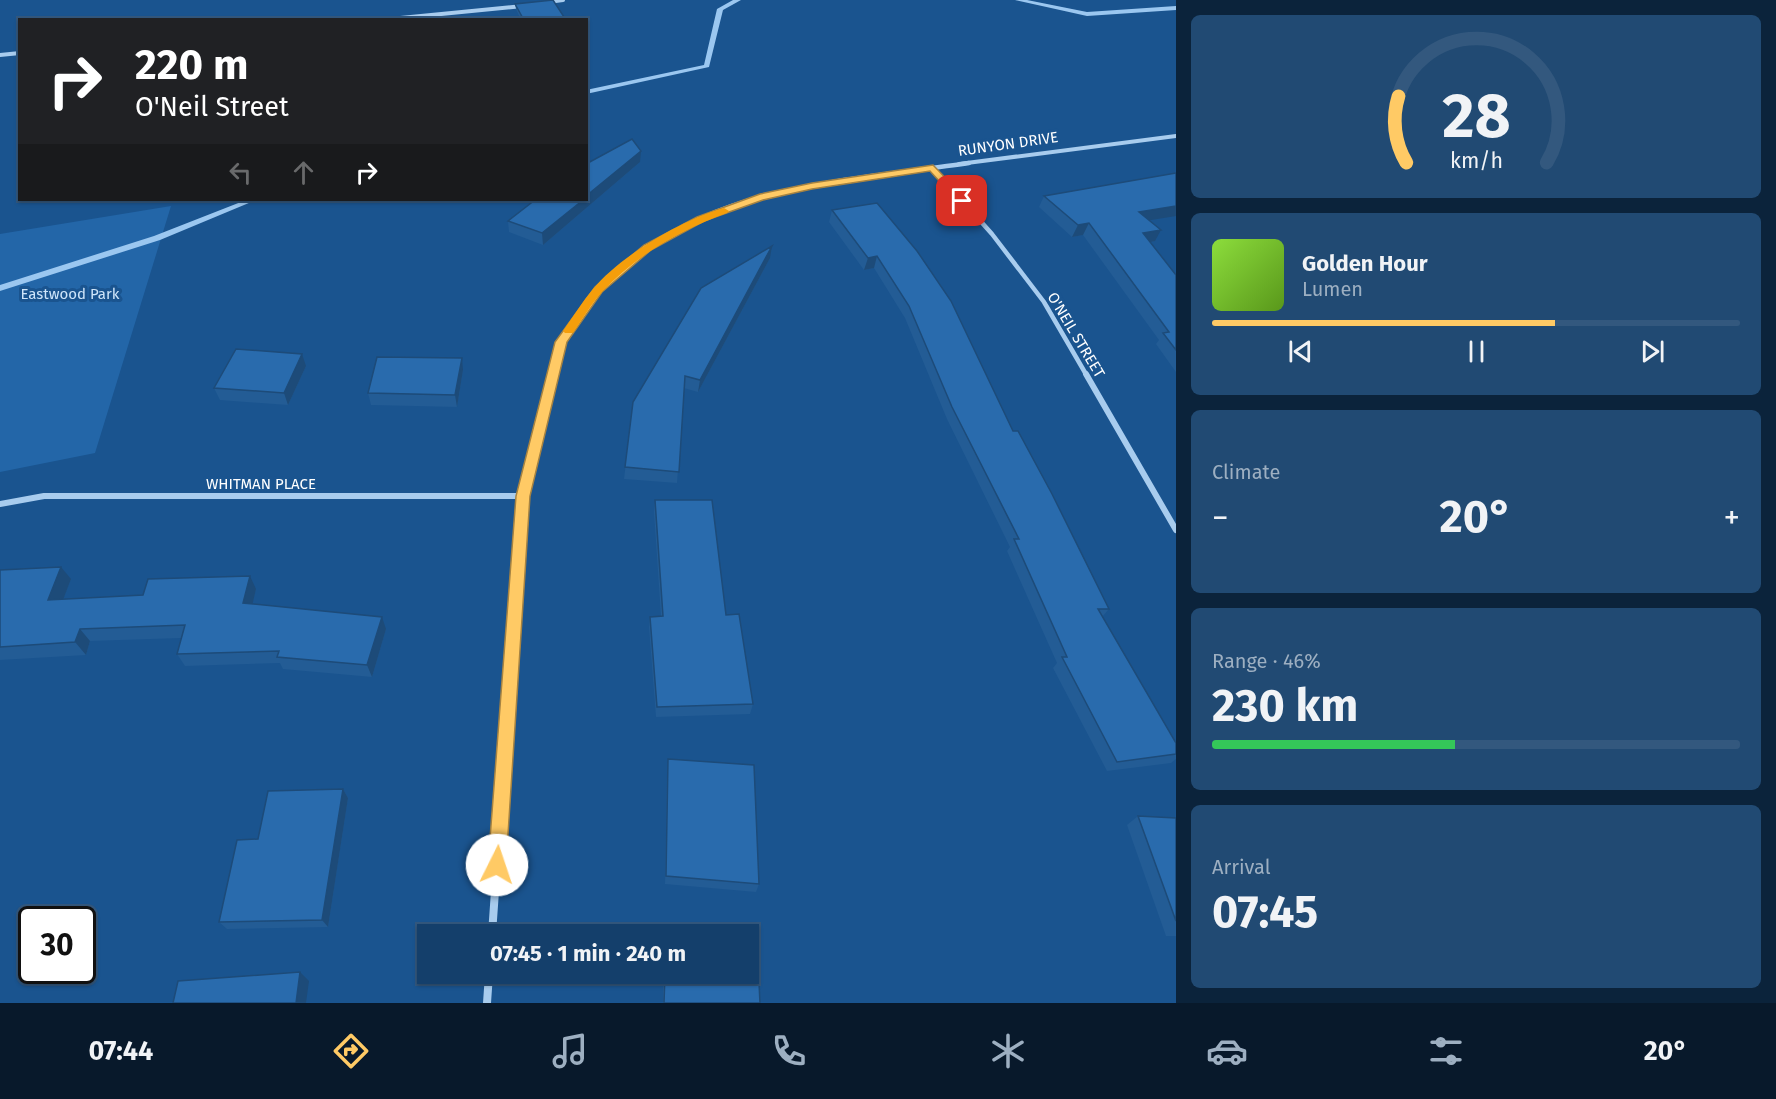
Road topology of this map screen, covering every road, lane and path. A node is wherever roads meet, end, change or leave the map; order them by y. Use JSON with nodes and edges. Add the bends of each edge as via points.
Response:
{"nodes":[{"id":1,"x":563,"y":0,"type":"edge"},
{"id":2,"x":542,"y":3,"type":"edge"},
{"id":3,"x":532,"y":5,"type":"edge"},
{"id":4,"x":400,"y":18,"type":"edge"},
{"id":5,"x":18,"y":53,"type":"edge"},
{"id":6,"x":0,"y":55,"type":"edge"},
{"id":7,"x":1176,"y":136,"type":"edge"},
{"id":8,"x":933,"y":168,"type":"junction"},
{"id":9,"x":523,"y":496,"type":"junction"},
{"id":10,"x":0,"y":504,"type":"edge"},
{"id":11,"x":1176,"y":530,"type":"edge"},
{"id":12,"x":493,"y":924,"type":"edge"},
{"id":13,"x":488,"y":984,"type":"edge"},
{"id":14,"x":487,"y":1003,"type":"edge"}],
"edges":[{"from":1,"to":2,"type":"street"},
{"from":3,"to":4,"type":"street"},
{"from":5,"to":6,"type":"street"},
{"from":7,"to":8,"type":"street","name":"RUNYON DRIVE"},
{"from":8,"to":9,"type":"street","name":"RUNYON DRIVE","via":[[760,197],[701,219],[648,248],[598,289],[561,342]]},
{"from":8,"to":11,"type":"street","name":"O'NEIL STREET","via":[[992,234],[1044,302]]},
{"from":9,"to":10,"type":"street","name":"WHITMAN PLACE","via":[[44,496]]},
{"from":9,"to":12,"type":"street","name":"RUNYON DRIVE"},
{"from":13,"to":14,"type":"street"}]}
